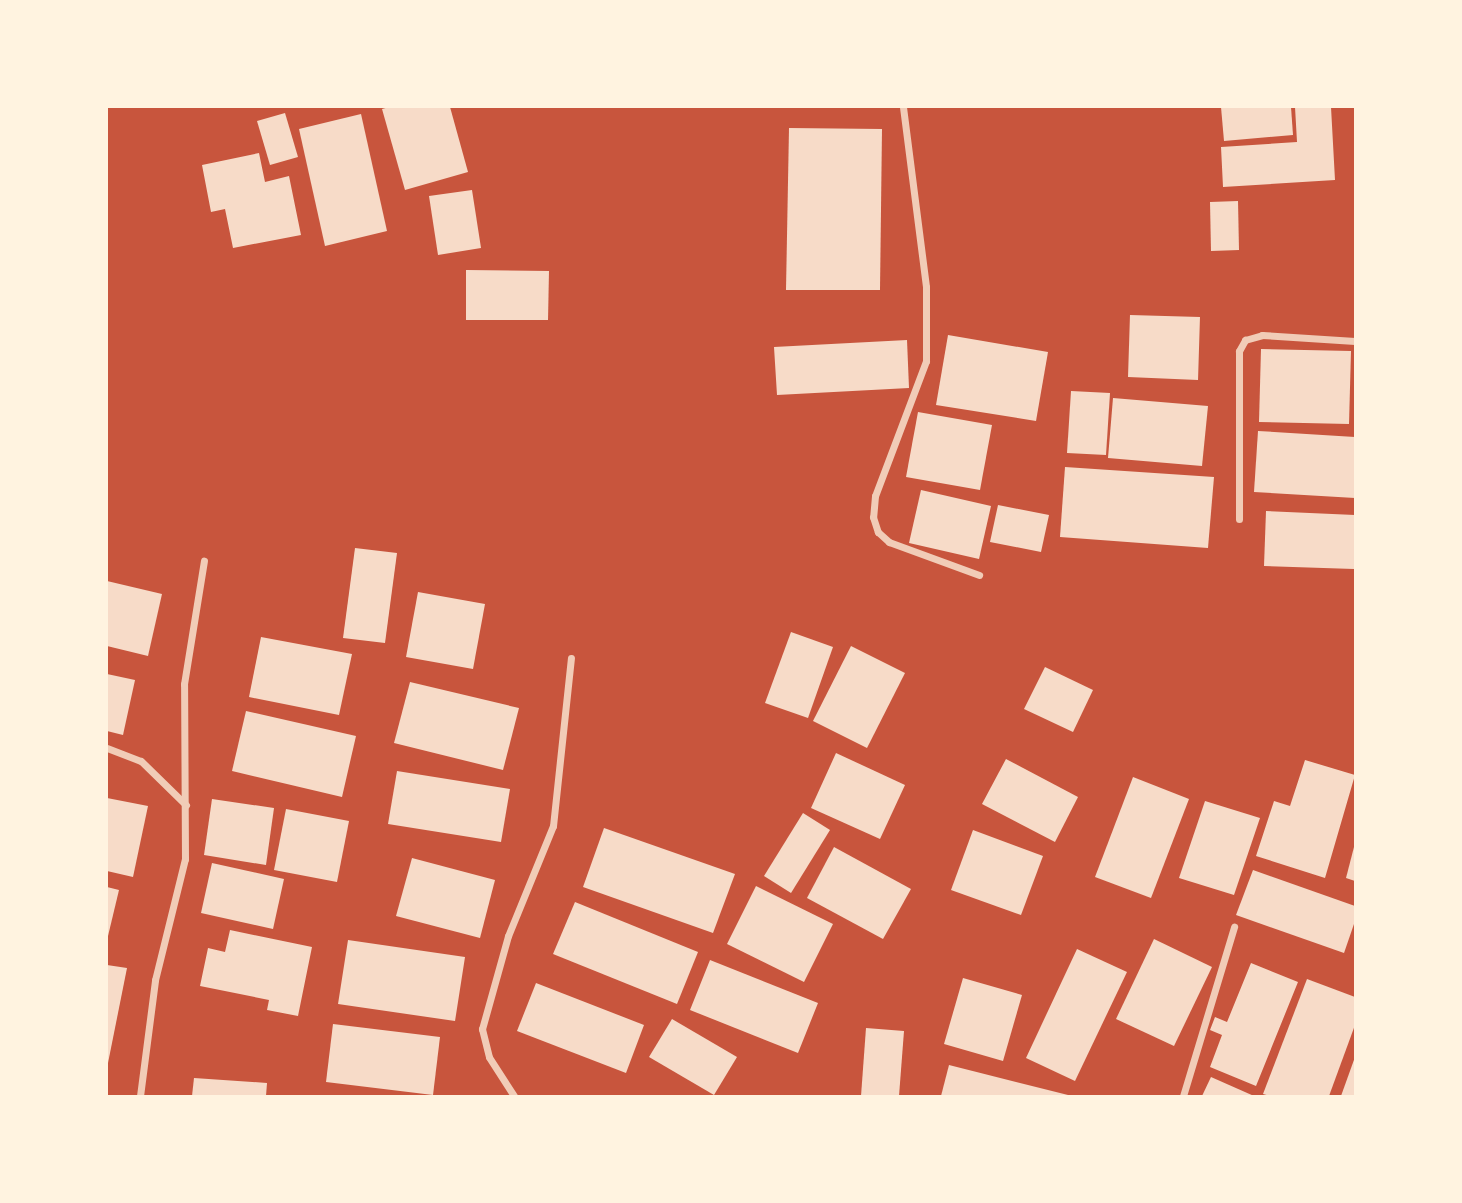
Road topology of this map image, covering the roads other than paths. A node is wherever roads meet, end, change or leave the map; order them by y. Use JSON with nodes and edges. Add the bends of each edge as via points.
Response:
{"nodes":[{"id":1,"x":903,"y":107,"type":"edge"},
{"id":2,"x":1355,"y":341,"type":"edge"},
{"id":3,"x":1239,"y":519,"type":"dead end"},
{"id":4,"x":204,"y":561,"type":"dead end"},
{"id":5,"x":979,"y":575,"type":"dead end"},
{"id":6,"x":571,"y":658,"type":"dead end"},
{"id":7,"x":107,"y":748,"type":"edge"},
{"id":8,"x":186,"y":805,"type":"junction"},
{"id":9,"x":1234,"y":928,"type":"dead end"},
{"id":10,"x":140,"y":1096,"type":"edge"},
{"id":11,"x":514,"y":1096,"type":"edge"},
{"id":12,"x":1183,"y":1096,"type":"edge"}],
"edges":[{"from":1,"to":5,"type":"street","via":[[926,287],[926,361],[876,496],[873,517],[878,532],[889,542]]},
{"from":2,"to":3,"type":"street","via":[[1262,335],[1245,340],[1239,351]]},
{"from":4,"to":8,"type":"street","via":[[184,684]]},
{"from":6,"to":11,"type":"street","via":[[553,826],[508,936],[482,1029],[489,1057]]},
{"from":7,"to":8,"type":"street","via":[[141,761]]},
{"from":8,"to":10,"type":"street","via":[[185,859],[155,980]]},
{"from":9,"to":12,"type":"street"}]}
